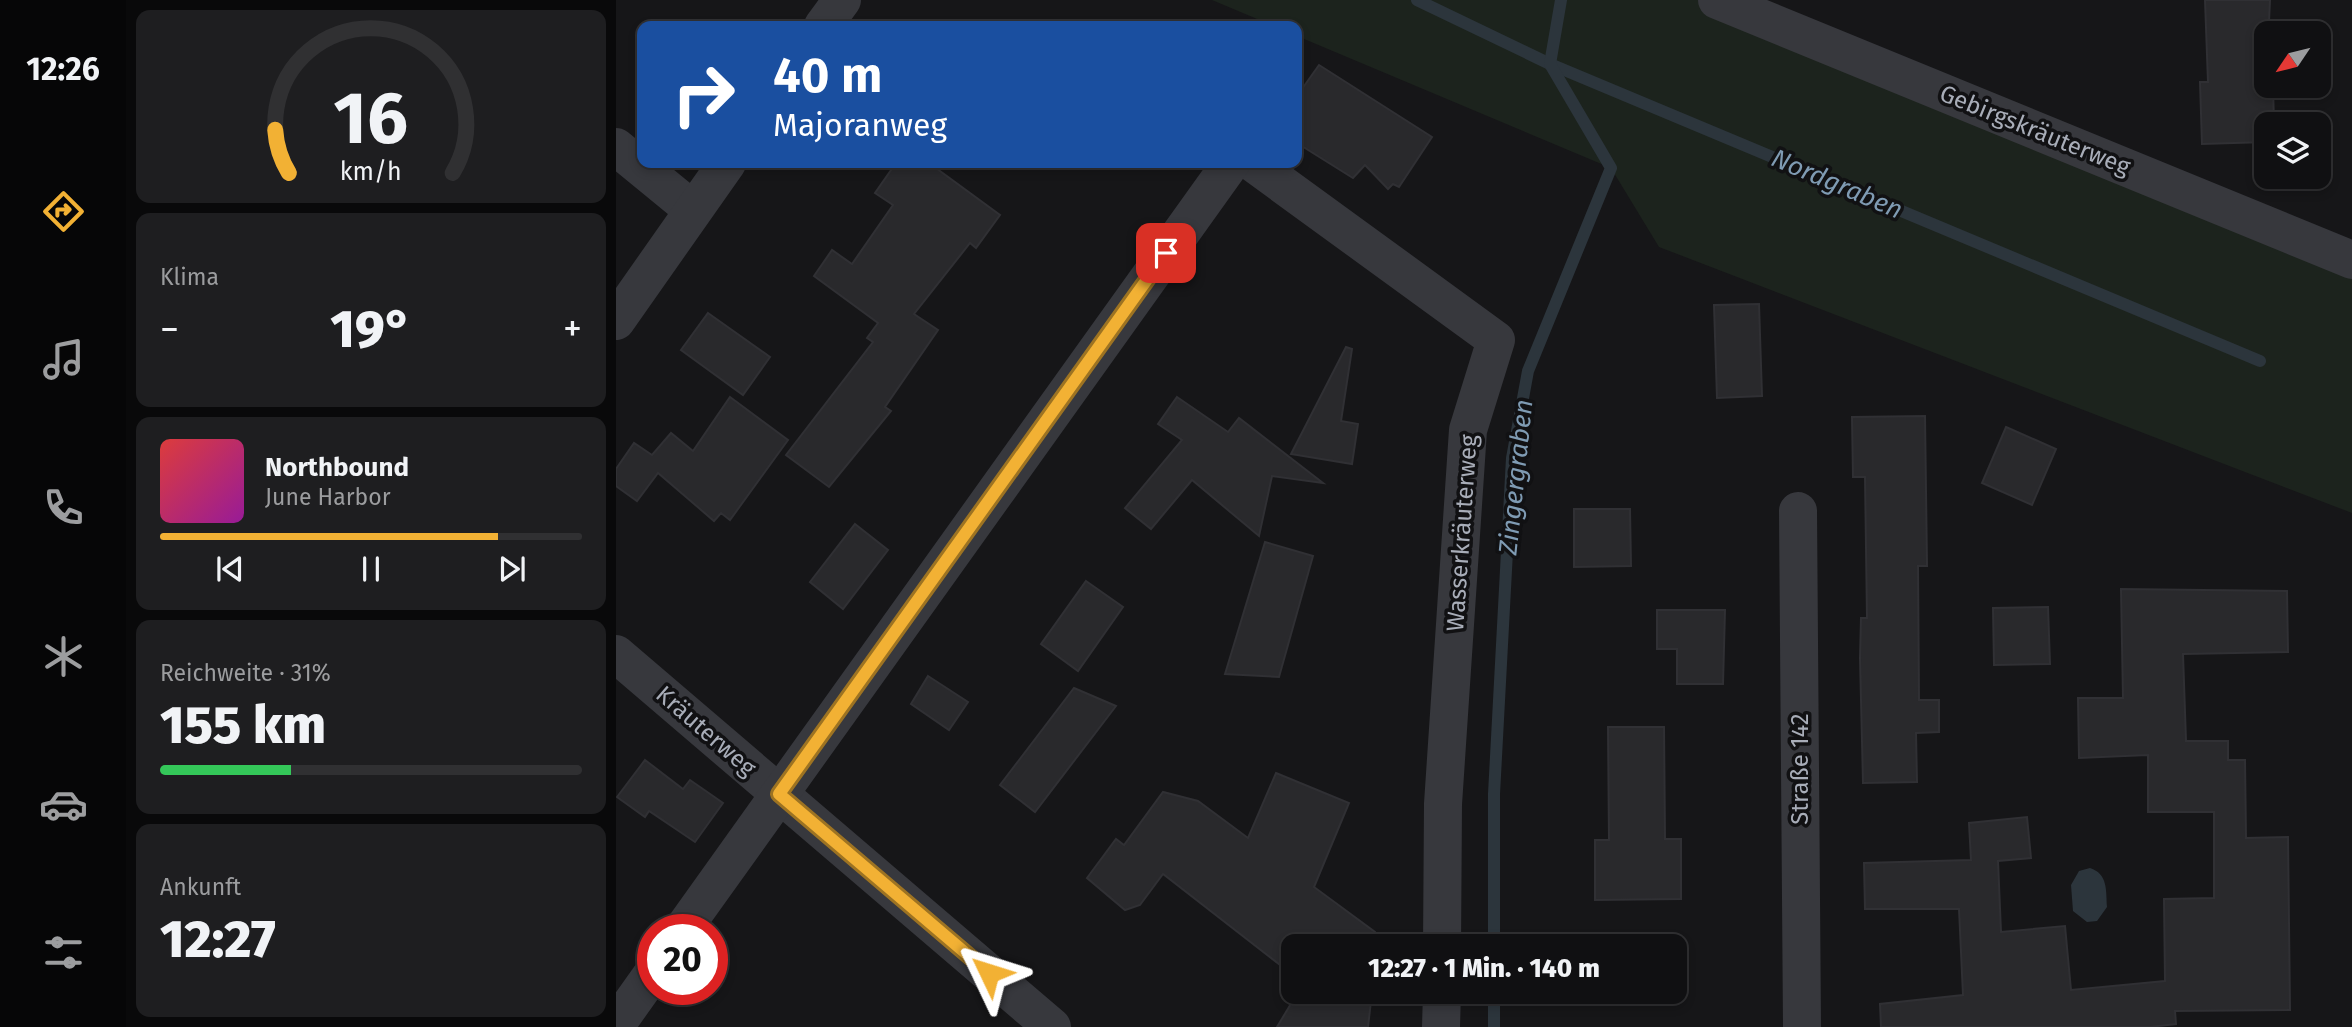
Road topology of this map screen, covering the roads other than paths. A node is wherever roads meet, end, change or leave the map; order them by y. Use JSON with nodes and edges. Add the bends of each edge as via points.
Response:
{"nodes":[{"id":1,"x":842,"y":0,"type":"edge"},
{"id":2,"x":1717,"y":0,"type":"edge"},
{"id":3,"x":827,"y":21,"type":"edge"},
{"id":4,"x":616,"y":147,"type":"edge"},
{"id":5,"x":637,"y":164,"type":"edge"},
{"id":6,"x":642,"y":168,"type":"edge"},
{"id":7,"x":723,"y":168,"type":"edge"},
{"id":8,"x":1227,"y":168,"type":"edge"},
{"id":9,"x":1260,"y":168,"type":"edge"},
{"id":10,"x":693,"y":210,"type":"junction"},
{"id":11,"x":2352,"y":260,"type":"edge"},
{"id":12,"x":616,"y":321,"type":"edge"},
{"id":13,"x":1798,"y":511,"type":"dead end"},
{"id":14,"x":616,"y":654,"type":"edge"},
{"id":15,"x":779,"y":794,"type":"junction"},
{"id":16,"x":694,"y":914,"type":"edge"},
{"id":17,"x":1442,"y":934,"type":"edge"},
{"id":18,"x":637,"y":995,"type":"edge"},
{"id":19,"x":1442,"y":1004,"type":"edge"},
{"id":20,"x":616,"y":1025,"type":"edge"},
{"id":21,"x":1052,"y":1027,"type":"edge"},
{"id":22,"x":1441,"y":1027,"type":"edge"},
{"id":23,"x":1802,"y":1027,"type":"edge"}],
"edges":[{"from":1,"to":3,"type":"street"},
{"from":2,"to":11,"type":"street","name":"Gebirgskräuterweg"},
{"from":4,"to":5,"type":"street"},
{"from":6,"to":10,"type":"street"},
{"from":7,"to":10,"type":"street"},
{"from":8,"to":15,"type":"street"},
{"from":9,"to":17,"type":"street","name":"Wasserkräuterweg","via":[[1496,340],[1468,430],[1443,804]]},
{"from":10,"to":12,"type":"street"},
{"from":13,"to":23,"type":"street","name":"Straße 142"},
{"from":14,"to":15,"type":"street","name":"Kräuterweg"},
{"from":15,"to":16,"type":"street"},
{"from":15,"to":21,"type":"street","name":"Kräuterweg"},
{"from":18,"to":20,"type":"street"},
{"from":19,"to":22,"type":"street"}]}
